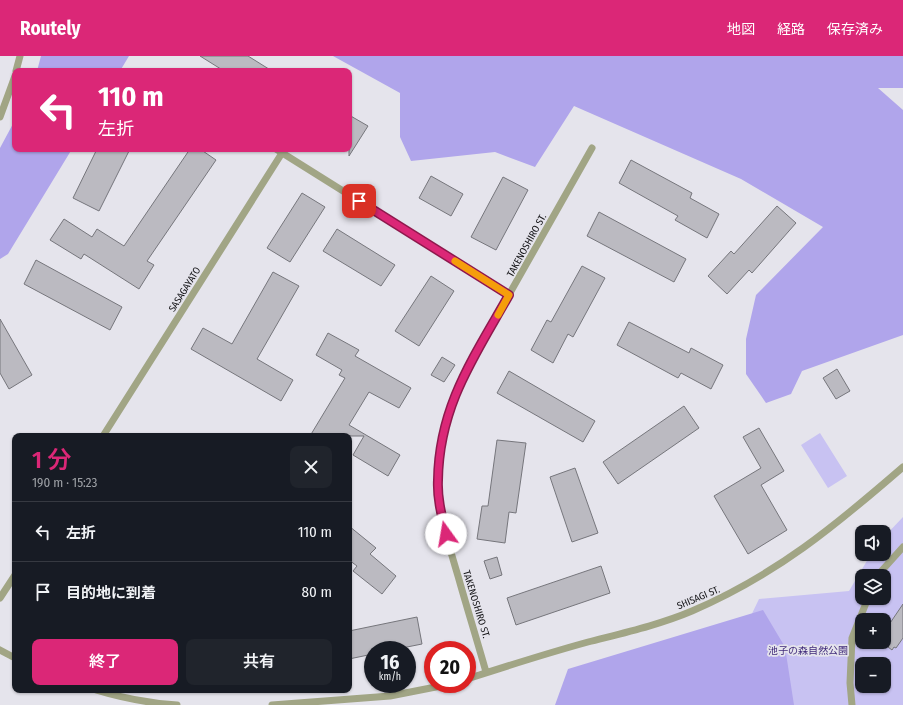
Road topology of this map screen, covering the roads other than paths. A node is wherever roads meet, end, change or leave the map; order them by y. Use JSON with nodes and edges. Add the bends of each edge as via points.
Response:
{"nodes":[{"id":1,"x":20,"y":56,"type":"edge"},
{"id":2,"x":17,"y":68,"type":"edge"},
{"id":3,"x":12,"y":84,"type":"edge"},
{"id":4,"x":0,"y":117,"type":"edge"},
{"id":5,"x":592,"y":148,"type":"dead end"},
{"id":6,"x":278,"y":152,"type":"edge"},
{"id":7,"x":281,"y":152,"type":"edge"},
{"id":8,"x":509,"y":295,"type":"junction"},
{"id":9,"x":105,"y":433,"type":"edge"},
{"id":10,"x":903,"y":467,"type":"edge"},
{"id":11,"x":903,"y":547,"type":"edge"},
{"id":12,"x":883,"y":569,"type":"edge"},
{"id":13,"x":12,"y":580,"type":"edge"},
{"id":14,"x":0,"y":598,"type":"edge"},
{"id":15,"x":865,"y":605,"type":"edge"},
{"id":16,"x":0,"y":650,"type":"edge"},
{"id":17,"x":12,"y":656,"type":"edge"},
{"id":18,"x":486,"y":672,"type":"junction"},
{"id":19,"x":476,"y":676,"type":"edge"},
{"id":20,"x":424,"y":689,"type":"edge"},
{"id":21,"x":109,"y":693,"type":"edge"},
{"id":22,"x":177,"y":705,"type":"edge"},
{"id":23,"x":272,"y":705,"type":"edge"},
{"id":24,"x":852,"y":705,"type":"edge"}],
"edges":[{"from":1,"to":2,"type":"lane"},
{"from":3,"to":4,"type":"lane"},
{"from":5,"to":8,"type":"lane","name":"TAKENOSHIRO ST."},
{"from":6,"to":9,"type":"lane","name":"SASAGAYATO"},
{"from":7,"to":8,"type":"lane"},
{"from":8,"to":18,"type":"lane","name":"TAKENOSHIRO ST.","via":[[463,376],[451,405],[441,445],[438,481],[448,545]]},
{"from":10,"to":18,"type":"lane","name":"SHISAGI ST.","via":[[819,538],[739,590],[691,612],[651,626]]},
{"from":11,"to":12,"type":"lane"},
{"from":13,"to":14,"type":"lane"},
{"from":15,"to":24,"type":"lane","via":[[852,638]]},
{"from":16,"to":17,"type":"lane"},
{"from":18,"to":19,"type":"lane","name":"SHISAGI ST."},
{"from":20,"to":23,"type":"lane","via":[[390,696]]},
{"from":21,"to":22,"type":"lane","via":[[153,703]]}]}
